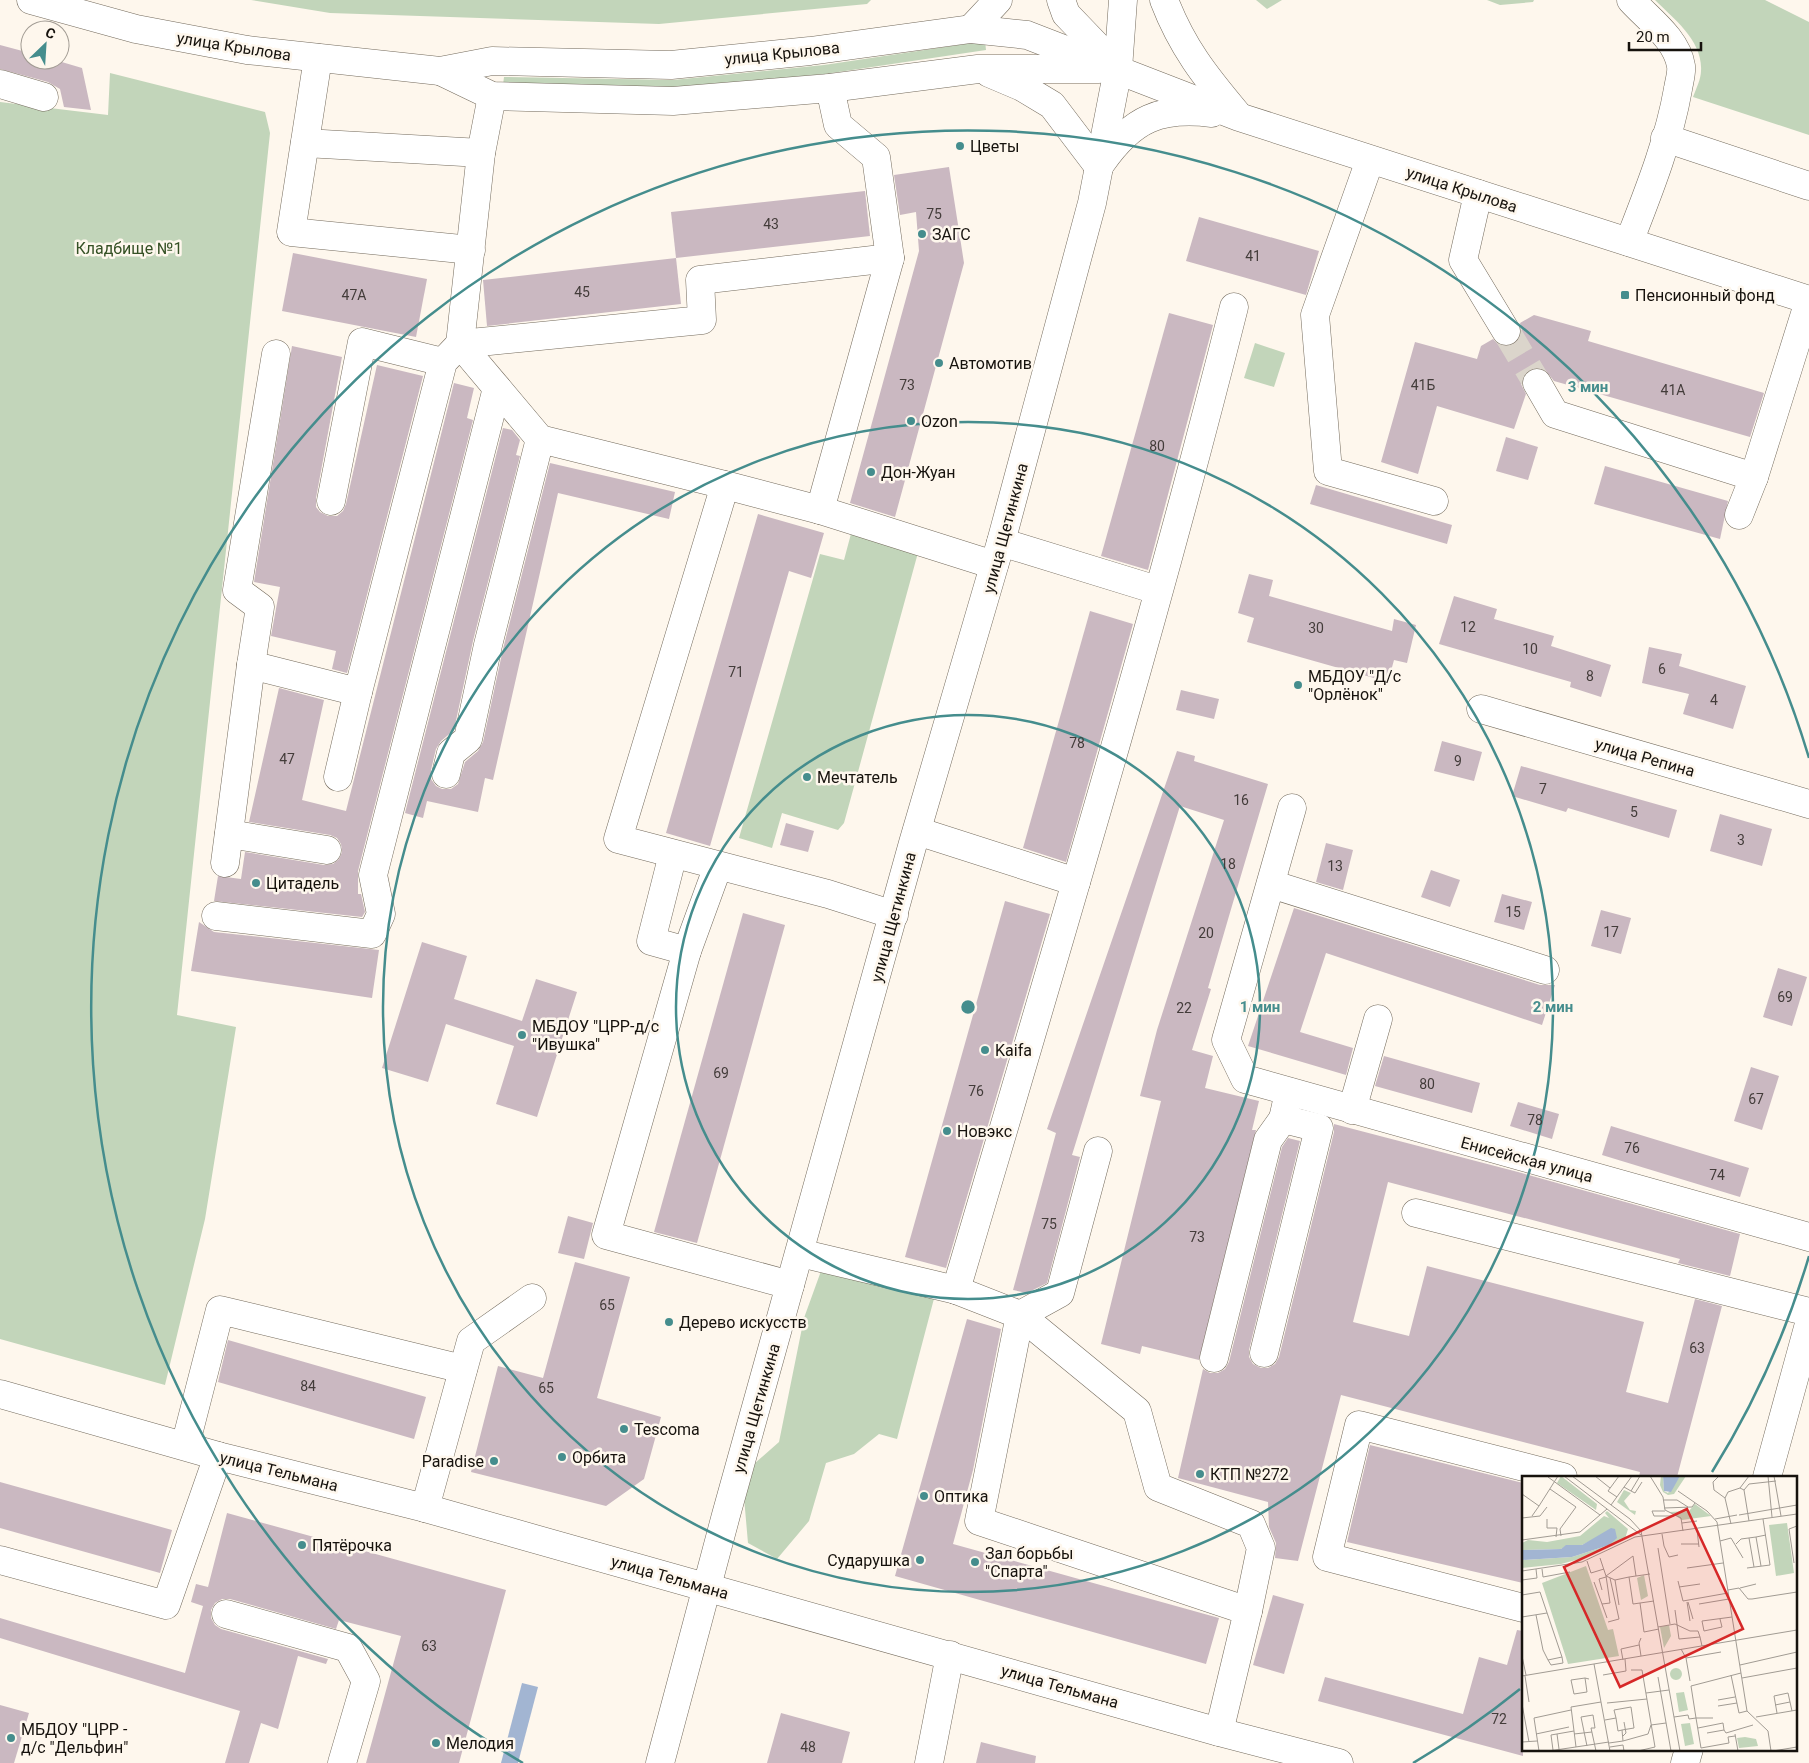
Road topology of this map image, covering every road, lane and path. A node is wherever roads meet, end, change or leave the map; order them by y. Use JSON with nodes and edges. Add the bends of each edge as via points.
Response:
{"nodes":[{"id":1,"x":31,"y":0,"type":"edge"},
{"id":2,"x":998,"y":0,"type":"edge"},
{"id":3,"x":1060,"y":0,"type":"edge"},
{"id":4,"x":1123,"y":0,"type":"edge"},
{"id":5,"x":1164,"y":0,"type":"edge"},
{"id":6,"x":1612,"y":0,"type":"edge"},
{"id":7,"x":1636,"y":6,"type":"edge"},
{"id":8,"x":971,"y":29,"type":"junction"},
{"id":9,"x":318,"y":58,"type":"junction"},
{"id":10,"x":978,"y":69,"type":"junction"},
{"id":11,"x":1118,"y":69,"type":"junction"},
{"id":12,"x":440,"y":71,"type":"junction"},
{"id":13,"x":0,"y":84,"type":"edge"},
{"id":14,"x":830,"y":88,"type":"junction"},
{"id":15,"x":492,"y":96,"type":"junction"},
{"id":16,"x":44,"y":97,"type":"dead end"},
{"id":17,"x":1239,"y":117,"type":"junction"},
{"id":18,"x":1665,"y":138,"type":"junction"},
{"id":19,"x":305,"y":143,"type":"junction"},
{"id":20,"x":481,"y":153,"type":"junction"},
{"id":21,"x":1370,"y":160,"type":"junction"},
{"id":22,"x":1099,"y":167,"type":"junction"},
{"id":23,"x":1809,"y":186,"type":"edge"},
{"id":24,"x":1478,"y":194,"type":"junction"},
{"id":25,"x":1629,"y":242,"type":"junction"},
{"id":26,"x":471,"y":250,"type":"junction"},
{"id":27,"x":890,"y":258,"type":"junction"},
{"id":28,"x":1809,"y":300,"type":"edge"},
{"id":29,"x":1234,"y":307,"type":"dead end"},
{"id":30,"x":1506,"y":331,"type":"tunnel mouth"},
{"id":31,"x":451,"y":353,"type":"junction"},
{"id":32,"x":276,"y":354,"type":"dead end"},
{"id":33,"x":1537,"y":383,"type":"tunnel mouth"},
{"id":34,"x":497,"y":388,"type":"junction"},
{"id":35,"x":540,"y":439,"type":"junction"},
{"id":36,"x":1754,"y":477,"type":"junction"},
{"id":37,"x":725,"y":485,"type":"junction"},
{"id":38,"x":1434,"y":501,"type":"dead end"},
{"id":39,"x":331,"y":502,"type":"dead end"},
{"id":40,"x":820,"y":510,"type":"junction"},
{"id":41,"x":1739,"y":514,"type":"dead end"},
{"id":42,"x":998,"y":553,"type":"junction"},
{"id":43,"x":1157,"y":590,"type":"junction"},
{"id":44,"x":251,"y":665,"type":"junction"},
{"id":45,"x":358,"y":692,"type":"junction"},
{"id":46,"x":1481,"y":709,"type":"dead end"},
{"id":47,"x":446,"y":774,"type":"dead end"},
{"id":48,"x":338,"y":777,"type":"dead end"},
{"id":49,"x":1809,"y":804,"type":"edge"},
{"id":50,"x":1292,"y":808,"type":"dead end"},
{"id":51,"x":917,"y":831,"type":"junction"},
{"id":52,"x":229,"y":834,"type":"junction"},
{"id":53,"x":327,"y":850,"type":"dead end"},
{"id":54,"x":674,"y":854,"type":"junction"},
{"id":55,"x":225,"y":863,"type":"dead end"},
{"id":56,"x":718,"y":866,"type":"junction"},
{"id":57,"x":1076,"y":882,"type":"junction"},
{"id":58,"x":1271,"y":884,"type":"junction"},
{"id":59,"x":894,"y":915,"type":"junction"},
{"id":60,"x":216,"y":916,"type":"dead end"},
{"id":61,"x":687,"y":951,"type":"junction"},
{"id":62,"x":1545,"y":970,"type":"dead end"},
{"id":63,"x":1378,"y":1019,"type":"dead end"},
{"id":64,"x":1290,"y":1092,"type":"junction"},
{"id":65,"x":1352,"y":1110,"type":"junction"},
{"id":66,"x":1283,"y":1119,"type":"junction"},
{"id":67,"x":1098,"y":1151,"type":"dead end"},
{"id":68,"x":1416,"y":1213,"type":"dead end"},
{"id":69,"x":1809,"y":1237,"type":"edge"},
{"id":70,"x":800,"y":1253,"type":"junction"},
{"id":71,"x":790,"y":1285,"type":"junction"},
{"id":72,"x":956,"y":1290,"type":"junction"},
{"id":73,"x":532,"y":1298,"type":"dead end"},
{"id":74,"x":1809,"y":1312,"type":"edge"},
{"id":75,"x":1020,"y":1316,"type":"junction"},
{"id":76,"x":1809,"y":1324,"type":"edge"},
{"id":77,"x":1264,"y":1353,"type":"dead end"},
{"id":78,"x":1214,"y":1358,"type":"dead end"},
{"id":79,"x":463,"y":1369,"type":"junction"},
{"id":80,"x":0,"y":1394,"type":"edge"},
{"id":81,"x":185,"y":1446,"type":"junction"},
{"id":82,"x":218,"y":1456,"type":"junction"},
{"id":83,"x":1559,"y":1476,"type":"edge"},
{"id":84,"x":1767,"y":1476,"type":"edge"},
{"id":85,"x":425,"y":1508,"type":"junction"},
{"id":86,"x":0,"y":1560,"type":"edge"},
{"id":87,"x":706,"y":1587,"type":"junction"},
{"id":88,"x":1522,"y":1608,"type":"edge"},
{"id":89,"x":1248,"y":1611,"type":"junction"},
{"id":90,"x":226,"y":1614,"type":"dead end"},
{"id":91,"x":950,"y":1655,"type":"junction"},
{"id":92,"x":1220,"y":1732,"type":"junction"},
{"id":93,"x":1689,"y":1750,"type":"edge"},
{"id":94,"x":342,"y":1763,"type":"edge"},
{"id":95,"x":660,"y":1763,"type":"edge"},
{"id":96,"x":929,"y":1763,"type":"edge"},
{"id":97,"x":1339,"y":1763,"type":"edge"},
{"id":98,"x":1685,"y":1763,"type":"edge"}],
"edges":[{"from":1,"to":9,"type":"main road","name":"улица Крылова","via":[[136,29],[247,50]]},
{"from":2,"to":8,"type":"main road"},
{"from":3,"to":11,"type":"main road","via":[[1066,14]]},
{"from":4,"to":11,"type":"main road","name":"улица Щетинкина"},
{"from":5,"to":17,"type":"main road","via":[[1182,43]]},
{"from":6,"to":7,"type":"main road"},
{"from":7,"to":18,"type":"main road","via":[[1672,42],[1681,67],[1676,102]]},
{"from":8,"to":11,"type":"main road","name":"улица Крылова","via":[[1027,35]]},
{"from":8,"to":12,"type":"main road","name":"улица Крылова","via":[[810,51],[671,65],[492,60]]},
{"from":9,"to":12,"type":"main road","name":"улица Крылова"},
{"from":9,"to":19,"type":"main road"},
{"from":10,"to":11,"type":"main road","name":"улица Крылова"},
{"from":10,"to":14,"type":"main road","name":"улица Крылова"},
{"from":10,"to":22,"type":"main road","via":[[1022,87],[1052,105]]},
{"from":11,"to":17,"type":"main road","name":"улица Крылова"},
{"from":11,"to":22,"type":"main road","name":"улица Щетинкина"},
{"from":12,"to":15,"type":"main road","name":"улица Крылова"},
{"from":13,"to":16,"type":"main road"},
{"from":14,"to":15,"type":"main road","name":"улица Крылова","via":[[673,101]]},
{"from":14,"to":27,"type":"main road","via":[[838,125],[876,157]]},
{"from":15,"to":20,"type":"main road"},
{"from":17,"to":21,"type":"main road","name":"улица Крылова"},
{"from":17,"to":22,"type":"main road","via":[[1187,110],[1159,115],[1136,125],[1117,140]]},
{"from":18,"to":23,"type":"main road"},
{"from":18,"to":25,"type":"main road"},
{"from":19,"to":20,"type":"main road"},
{"from":19,"to":26,"type":"main road","via":[[291,232]]},
{"from":20,"to":26,"type":"main road"},
{"from":21,"to":24,"type":"main road","name":"улица Крылова"},
{"from":21,"to":38,"type":"main road","via":[[1315,315],[1328,471]]},
{"from":22,"to":42,"type":"main road","name":"улица Щетинкина"},
{"from":24,"to":25,"type":"main road","name":"улица Крылова"},
{"from":24,"to":30,"type":"main road","via":[[1463,260]]},
{"from":25,"to":28,"type":"main road","name":"улица Крылова"},
{"from":26,"to":31,"type":"main road"},
{"from":27,"to":31,"type":"main road","via":[[700,280],[702,320]]},
{"from":27,"to":40,"type":"main road"},
{"from":28,"to":36,"type":"main road"},
{"from":29,"to":43,"type":"main road","via":[[1191,478]]},
{"from":31,"to":34,"type":"main road"},
{"from":31,"to":39,"type":"main road","via":[[362,342]]},
{"from":31,"to":45,"type":"main road"},
{"from":32,"to":44,"type":"main road","via":[[237,590],[260,607]]},
{"from":33,"to":36,"type":"main road","via":[[1555,414]]},
{"from":34,"to":35,"type":"main road"},
{"from":34,"to":60,"type":"main road","via":[[373,875],[381,914],[372,934]]},
{"from":35,"to":37,"type":"main road"},
{"from":35,"to":47,"type":"main road","via":[[488,644],[468,739],[451,753]]},
{"from":36,"to":41,"type":"main road"},
{"from":37,"to":40,"type":"main road"},
{"from":37,"to":54,"type":"main road","via":[[618,838]]},
{"from":40,"to":42,"type":"main road"},
{"from":42,"to":43,"type":"main road"},
{"from":42,"to":51,"type":"main road","name":"улица Щетинкина"},
{"from":43,"to":57,"type":"main road"},
{"from":44,"to":45,"type":"main road"},
{"from":44,"to":52,"type":"main road"},
{"from":45,"to":48,"type":"main road"},
{"from":46,"to":49,"type":"main road","name":"улица Репина"},
{"from":50,"to":58,"type":"main road"},
{"from":51,"to":57,"type":"main road"},
{"from":51,"to":59,"type":"main road","name":"улица Щетинкина"},
{"from":52,"to":53,"type":"main road"},
{"from":52,"to":55,"type":"main road"},
{"from":54,"to":56,"type":"main road"},
{"from":54,"to":61,"type":"main road","via":[[651,941]]},
{"from":56,"to":59,"type":"main road","via":[[828,894]]},
{"from":56,"to":61,"type":"main road"},
{"from":57,"to":72,"type":"main road"},
{"from":58,"to":62,"type":"main road"},
{"from":58,"to":64,"type":"main road","name":"Енисейская улица","via":[[1226,1040],[1245,1079]]},
{"from":59,"to":70,"type":"main road","name":"улица Щетинкина"},
{"from":61,"to":71,"type":"main road","via":[[606,1235]]},
{"from":63,"to":65,"type":"main road"},
{"from":64,"to":65,"type":"main road","name":"Енисейская улица"},
{"from":64,"to":66,"type":"main road"},
{"from":65,"to":69,"type":"main road","name":"Енисейская улица"},
{"from":66,"to":77,"type":"main road","via":[[1319,1128]]},
{"from":66,"to":78,"type":"main road","via":[[1268,1140]]},
{"from":67,"to":75,"type":"main road","via":[[1060,1294]]},
{"from":68,"to":74,"type":"main road"},
{"from":70,"to":71,"type":"main road","name":"улица Щетинкина"},
{"from":70,"to":72,"type":"main road"},
{"from":71,"to":87,"type":"main road","name":"улица Щетинкина"},
{"from":72,"to":75,"type":"main road"},
{"from":73,"to":79,"type":"main road","via":[[471,1341]]},
{"from":75,"to":89,"type":"main road","via":[[1137,1411],[1158,1487],[1251,1524],[1261,1548]]},
{"from":75,"to":89,"type":"main road","via":[[979,1521]]},
{"from":76,"to":84,"type":"main road"},
{"from":79,"to":81,"type":"main road","via":[[220,1310]]},
{"from":79,"to":85,"type":"main road"},
{"from":80,"to":81,"type":"main road","name":"улица Тельмана"},
{"from":81,"to":82,"type":"main road","name":"улица Тельмана"},
{"from":82,"to":85,"type":"main road","name":"улица Тельмана"},
{"from":82,"to":86,"type":"main road","via":[[166,1605]]},
{"from":83,"to":88,"type":"main road","via":[[1359,1425],[1327,1557]]},
{"from":85,"to":87,"type":"main road","name":"улица Тельмана"},
{"from":87,"to":91,"type":"main road","name":"улица Тельмана"},
{"from":87,"to":95,"type":"main road","name":"улица Щетинкина"},
{"from":89,"to":92,"type":"main road"},
{"from":90,"to":94,"type":"main road","via":[[348,1648],[366,1681]]},
{"from":91,"to":92,"type":"main road","name":"улица Тельмана"},
{"from":91,"to":96,"type":"main road"},
{"from":92,"to":97,"type":"main road","name":"улица Тельмана"},
{"from":93,"to":98,"type":"main road"}]}
